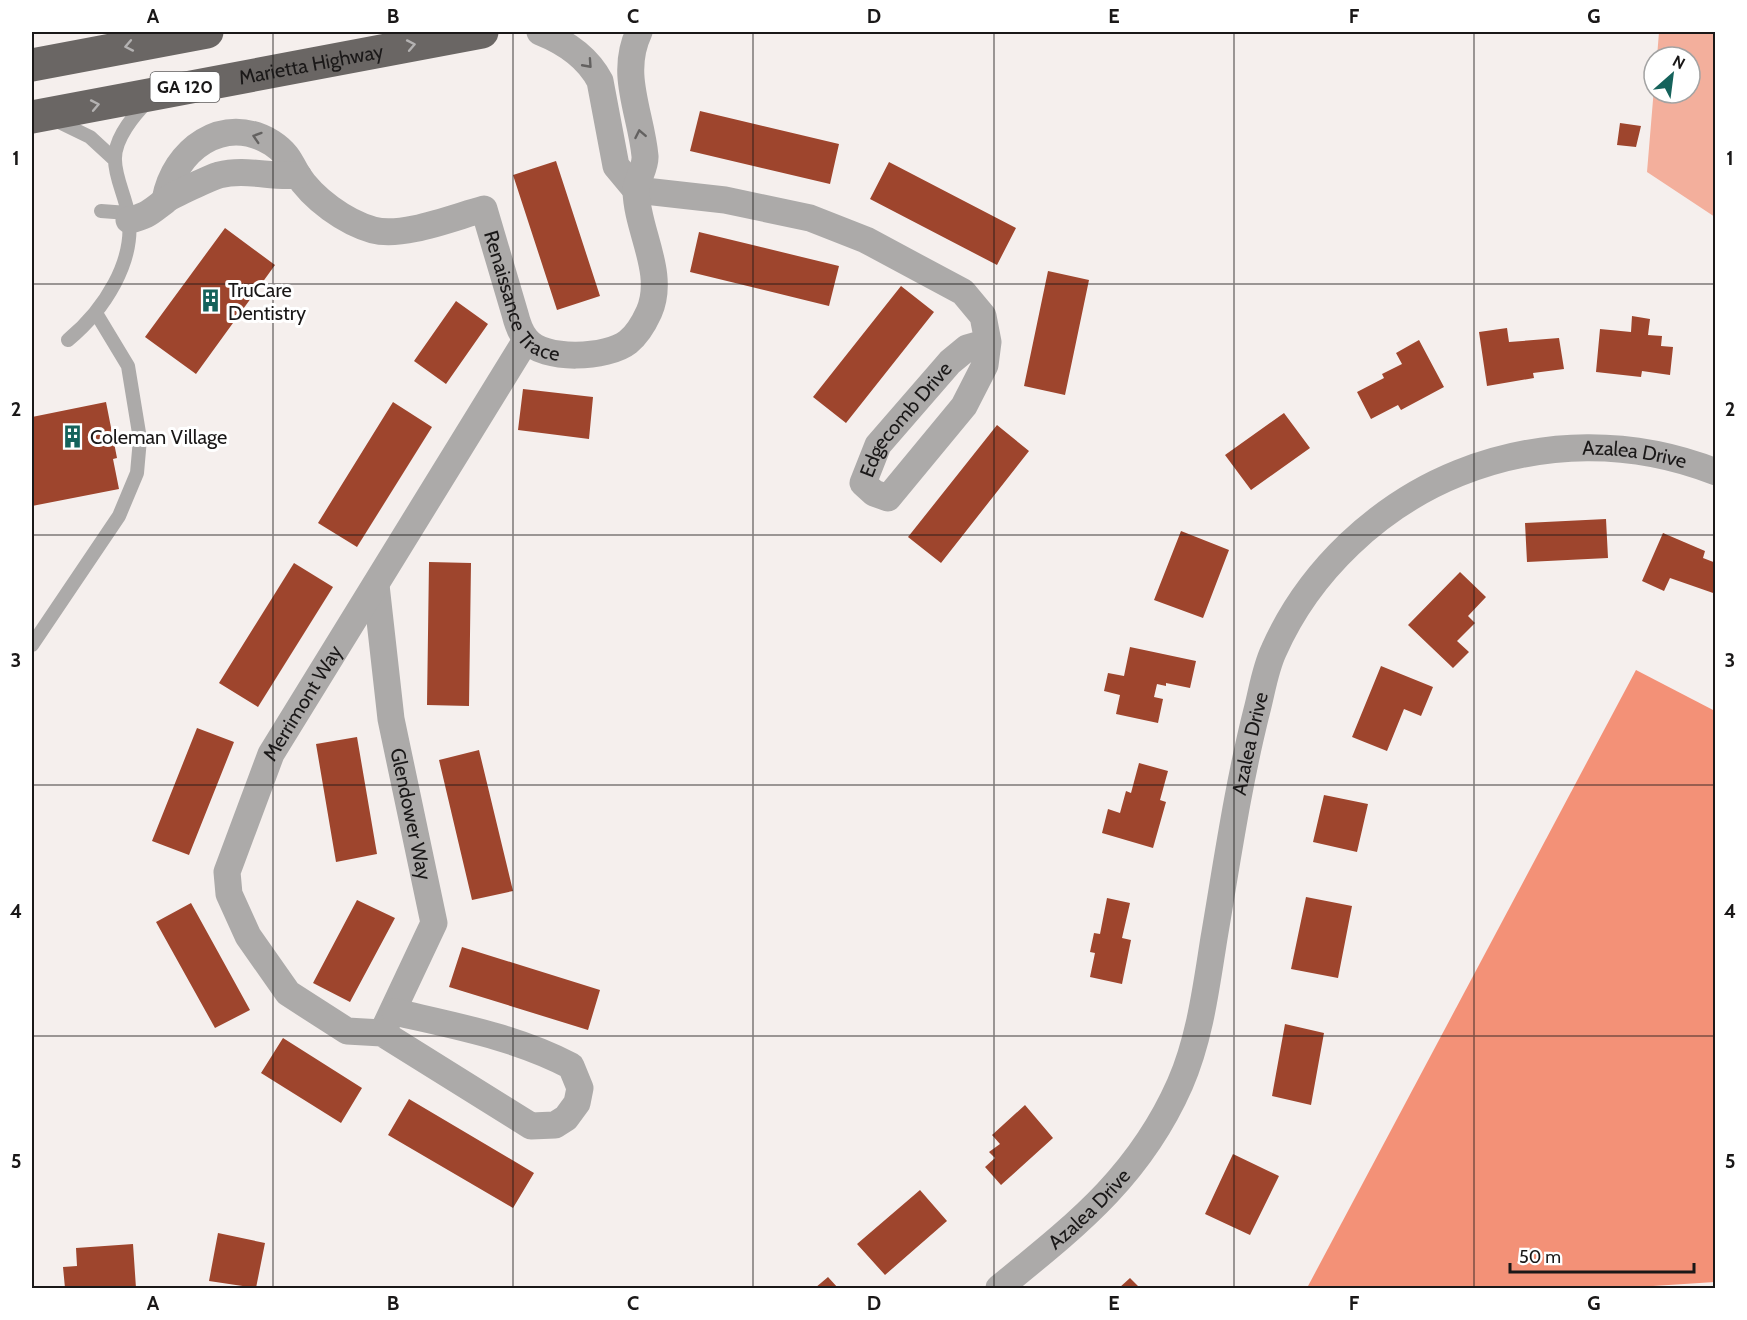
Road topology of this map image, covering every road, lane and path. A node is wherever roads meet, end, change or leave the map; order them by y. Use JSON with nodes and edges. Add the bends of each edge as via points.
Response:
{"nodes":[{"id":1,"x":207,"y":32,"type":"edge"},
{"id":2,"x":482,"y":32,"type":"edge"},
{"id":3,"x":540,"y":32,"type":"edge"},
{"id":4,"x":639,"y":32,"type":"edge"},
{"id":5,"x":32,"y":65,"type":"edge"},
{"id":6,"x":159,"y":92,"type":"junction"},
{"id":7,"x":35,"y":116,"type":"edge"},
{"id":8,"x":115,"y":160,"type":"junction"},
{"id":9,"x":298,"y":175,"type":"junction"},
{"id":10,"x":636,"y":190,"type":"junction"},
{"id":11,"x":165,"y":200,"type":"junction"},
{"id":12,"x":101,"y":210,"type":"dead end"},
{"id":13,"x":128,"y":217,"type":"junction"},
{"id":14,"x":96,"y":313,"type":"junction"},
{"id":15,"x":68,"y":340,"type":"dead end"},
{"id":16,"x":526,"y":340,"type":"junction"},
{"id":17,"x":988,"y":342,"type":"junction"},
{"id":18,"x":1716,"y":472,"type":"edge"},
{"id":19,"x":376,"y":585,"type":"junction"},
{"id":20,"x":32,"y":645,"type":"edge"},
{"id":21,"x":388,"y":1022,"type":"junction"},
{"id":22,"x":999,"y":1288,"type":"edge"}],
"edges":[{"from":1,"to":5,"type":"highway","number":"GA 120","one_way":true},
{"from":6,"to":2,"type":"highway","name":"Marietta Highway","number":"GA 120","one_way":true},
{"from":3,"to":10,"type":"street","name":"Renaissance Trace","one_way":true,"via":[[563,42],[595,71],[616,166]]},
{"from":10,"to":4,"type":"street","name":"Renaissance Trace","one_way":true,"via":[[645,158],[629,68]]},
{"from":7,"to":6,"type":"highway","name":"Marietta Highway","number":"GA 120","one_way":true},
{"from":6,"to":8,"type":"lane","via":[[136,114],[121,138]]},
{"from":7,"to":8,"type":"lane","via":[[78,129]]},
{"from":8,"to":13,"type":"lane"},
{"from":9,"to":11,"type":"street","via":[[228,173]]},
{"from":9,"to":11,"type":"street","name":"Renaissance Trace","one_way":true,"via":[[289,156],[272,143],[249,134],[217,136],[189,151],[170,178]]},
{"from":9,"to":16,"type":"street","name":"Renaissance Trace","via":[[344,217],[377,231],[405,230],[484,209]]},
{"from":10,"to":16,"type":"street","name":"Renaissance Trace","via":[[654,279],[650,309],[636,334],[603,353],[560,354]]},
{"from":10,"to":17,"type":"street","name":"Edgecomb Drive","via":[[725,200],[810,218],[866,240],[963,292],[983,316]]},
{"from":11,"to":13,"type":"street","via":[[151,214]]},
{"from":12,"to":13,"type":"lane"},
{"from":13,"to":14,"type":"lane","via":[[128,243],[121,268]]},
{"from":14,"to":15,"type":"lane"},
{"from":14,"to":20,"type":"lane","via":[[128,366],[140,439],[137,473],[119,516]]},
{"from":16,"to":19,"type":"street","name":"Merrimont Way"},
{"from":17,"to":17,"type":"street","name":"Edgecomb Drive","via":[[985,365],[964,406],[888,498],[874,493],[863,483],[878,445],[950,362],[967,348]]},
{"from":18,"to":22,"type":"street","name":"Azalea Drive","via":[[1639,450],[1562,447],[1493,459],[1428,485],[1369,525],[1316,580],[1289,618],[1272,654],[1245,758],[1200,1025],[1180,1083],[1156,1131],[1125,1175],[1089,1214]]},
{"from":19,"to":21,"type":"street","name":"Glendower Way","via":[[391,719],[434,923]]},
{"from":19,"to":21,"type":"street","name":"Merrimont Way","via":[[271,754],[227,872],[229,894],[248,936],[288,993],[347,1031]]},
{"from":21,"to":21,"type":"street","name":"Merrimont Way","via":[[509,1039],[561,1060],[571,1066],[580,1088],[577,1103],[555,1125],[531,1126]]}]}
